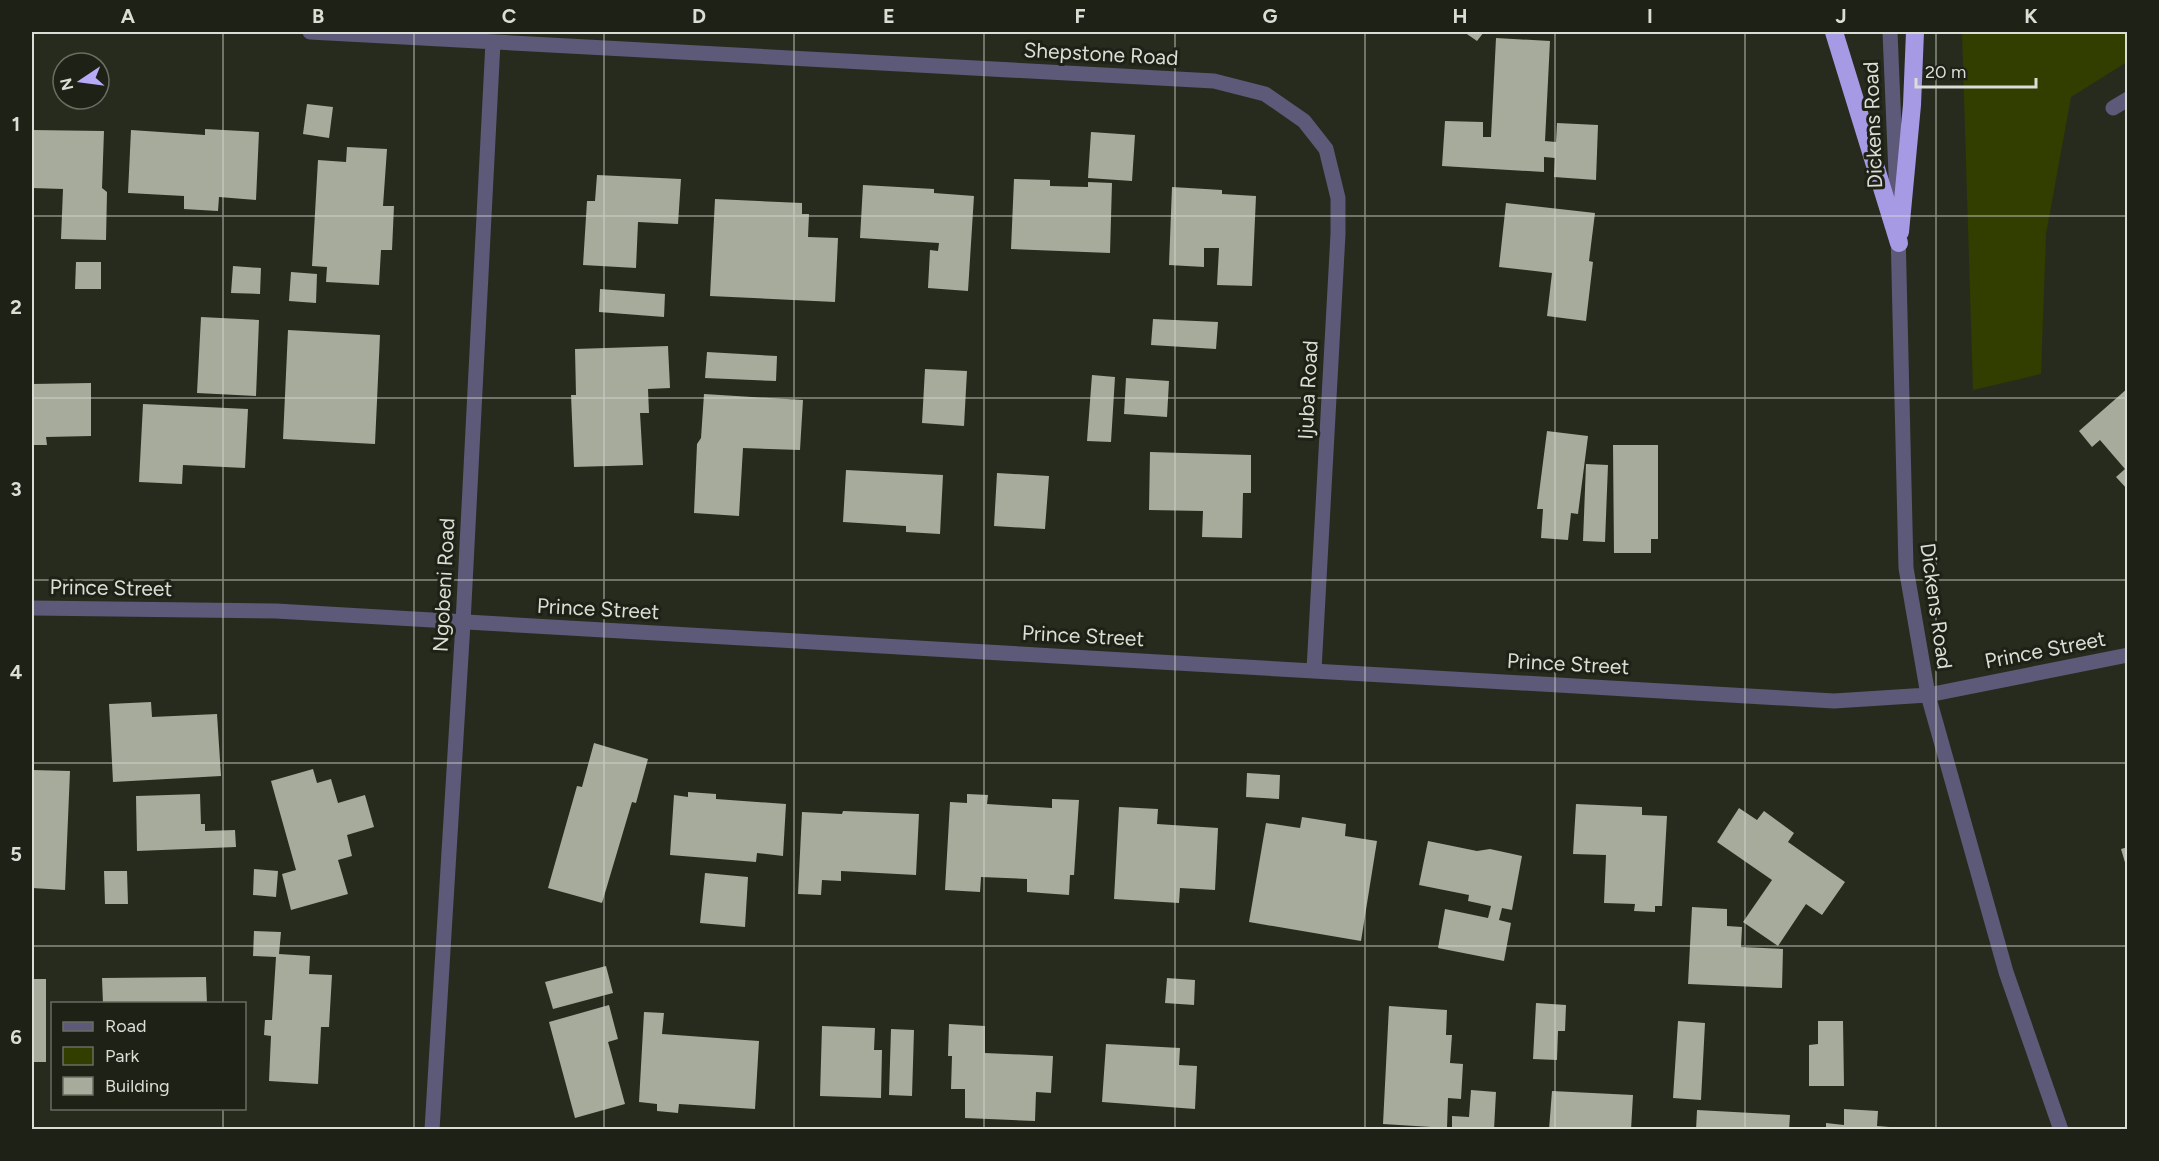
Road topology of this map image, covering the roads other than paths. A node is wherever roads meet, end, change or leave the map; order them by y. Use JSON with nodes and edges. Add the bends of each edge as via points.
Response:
{"nodes":[{"id":1,"x":310,"y":32,"type":"edge"},
{"id":2,"x":1834,"y":32,"type":"edge"},
{"id":3,"x":1890,"y":32,"type":"edge"},
{"id":4,"x":1915,"y":32,"type":"edge"},
{"id":5,"x":493,"y":42,"type":"junction"},
{"id":6,"x":2127,"y":99,"type":"edge"},
{"id":7,"x":2113,"y":108,"type":"dead end"},
{"id":8,"x":1304,"y":121,"type":"joint"},
{"id":9,"x":1899,"y":243,"type":"junction"},
{"id":10,"x":32,"y":608,"type":"edge"},
{"id":11,"x":463,"y":623,"type":"junction"},
{"id":12,"x":2127,"y":655,"type":"edge"},
{"id":13,"x":1314,"y":670,"type":"junction"},
{"id":14,"x":1928,"y":695,"type":"junction"},
{"id":15,"x":432,"y":1130,"type":"edge"},
{"id":16,"x":2061,"y":1130,"type":"edge"}],
"edges":[{"from":1,"to":5,"type":"street","name":"Shepstone Road"},
{"from":2,"to":9,"type":"highway"},
{"from":3,"to":9,"type":"street","name":"Dickens Road"},
{"from":4,"to":9,"type":"highway"},
{"from":5,"to":8,"type":"street","name":"Shepstone Road","via":[[1214,81],[1265,94]]},
{"from":5,"to":11,"type":"street","name":"Ngobeni Road"},
{"from":6,"to":7,"type":"street"},
{"from":8,"to":13,"type":"street","name":"Ijuba Road","via":[[1326,149],[1338,198]]},
{"from":9,"to":14,"type":"street","name":"Dickens Road","via":[[1906,568]]},
{"from":10,"to":11,"type":"street","name":"Prince Street","via":[[276,611]]},
{"from":11,"to":13,"type":"street","name":"Prince Street"},
{"from":11,"to":15,"type":"street","name":"Ngobeni Road"},
{"from":12,"to":14,"type":"street","name":"Prince Street"},
{"from":13,"to":14,"type":"street","name":"Prince Street","via":[[1834,701]]},
{"from":14,"to":16,"type":"street","name":"Dickens Road","via":[[2006,972]]}]}
